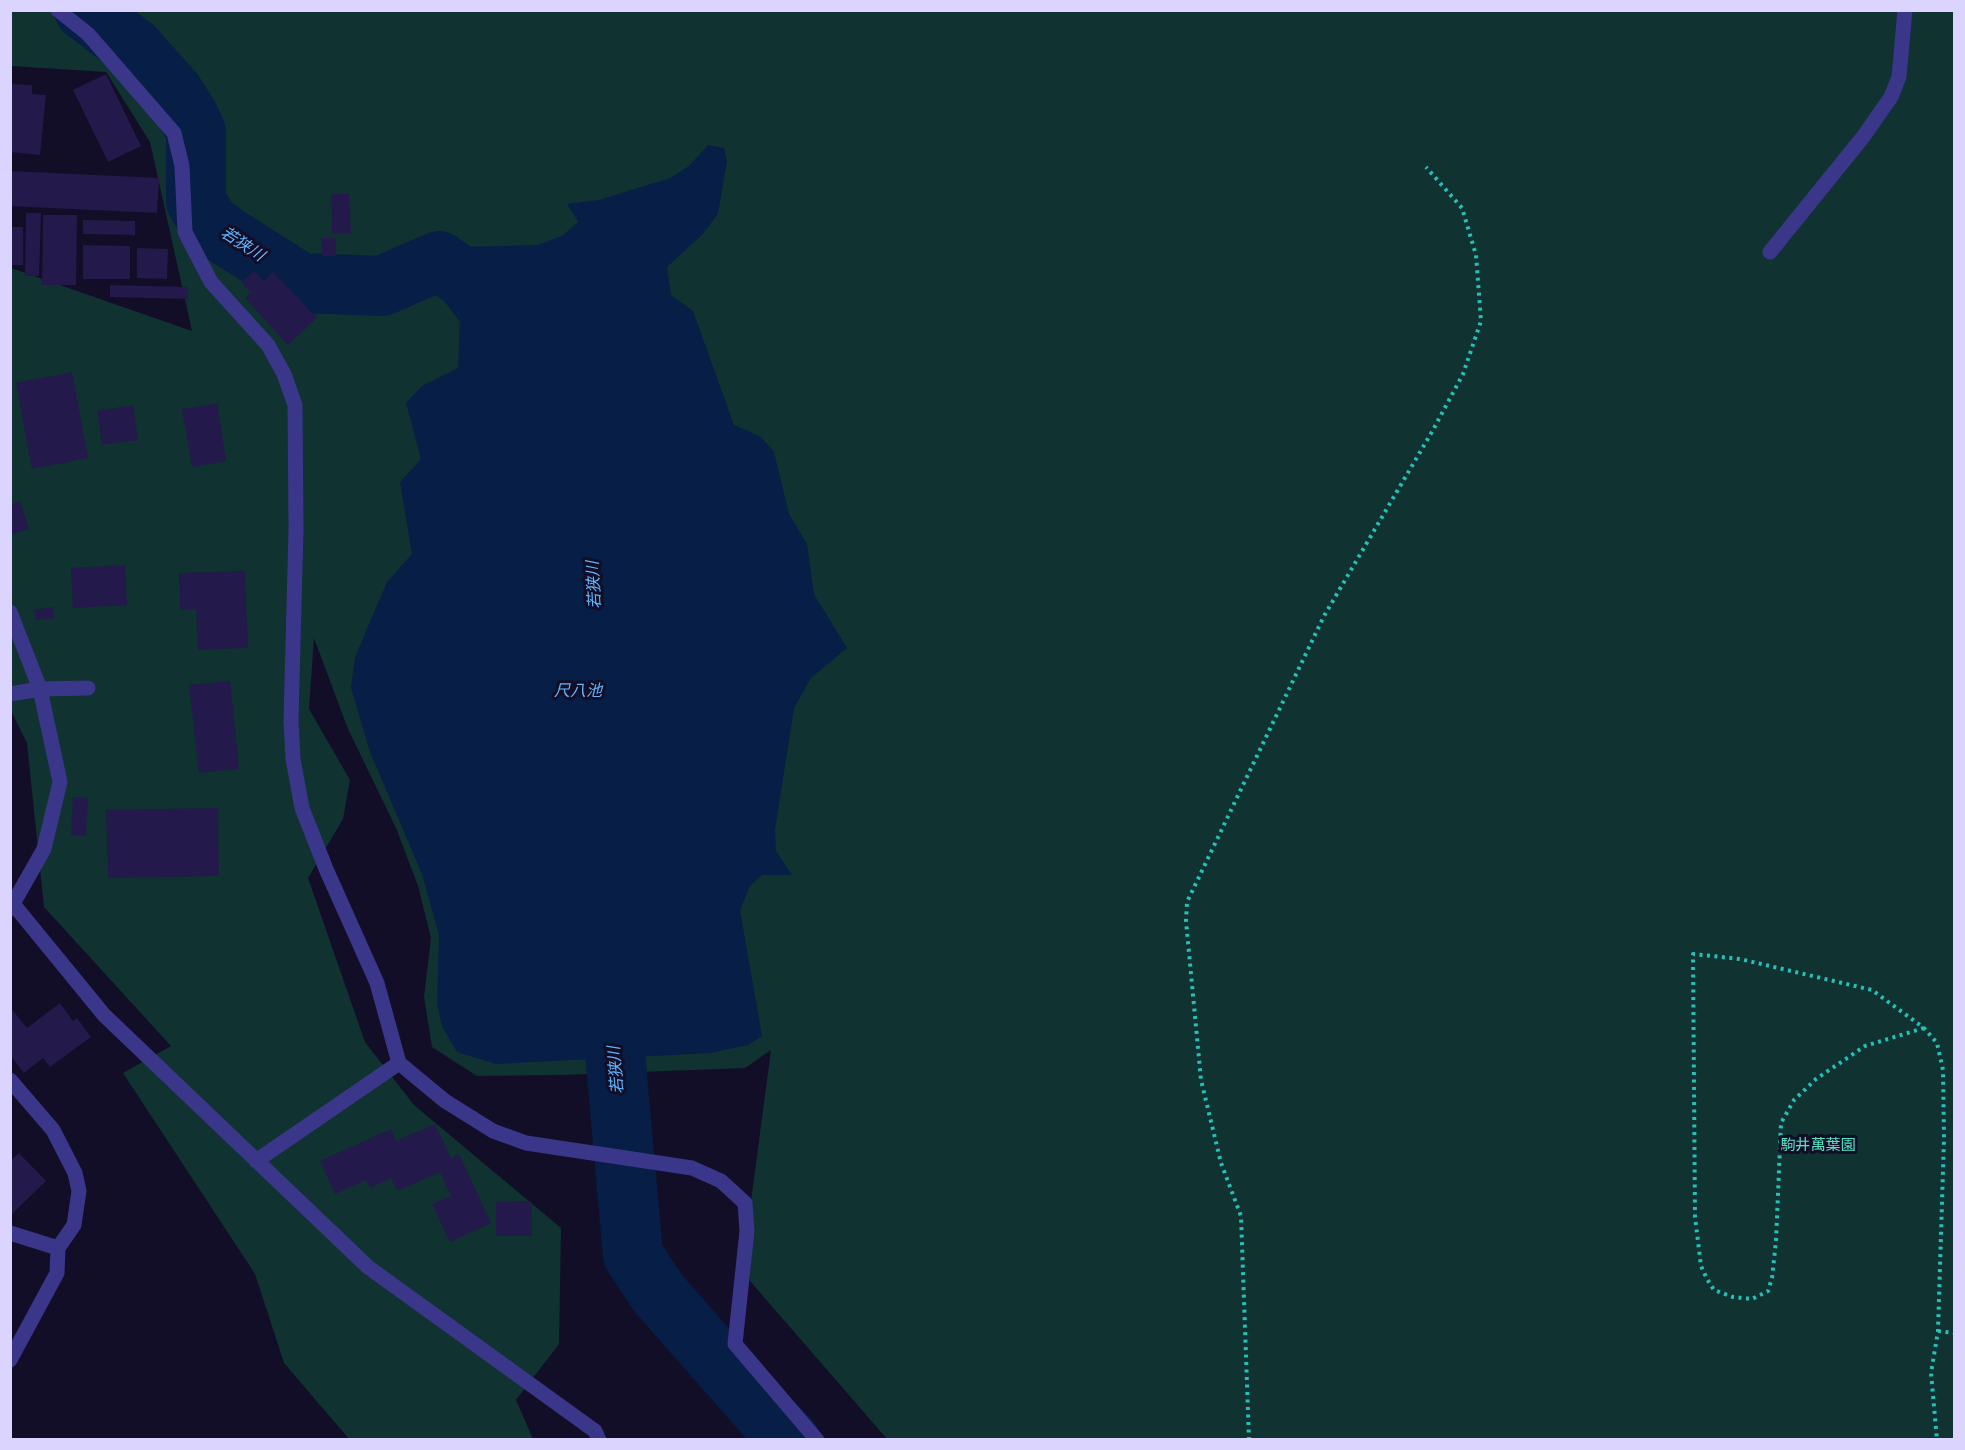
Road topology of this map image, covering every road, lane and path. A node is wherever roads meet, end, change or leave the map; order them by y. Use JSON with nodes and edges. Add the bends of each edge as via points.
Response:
{"nodes":[{"id":1,"x":58,"y":10,"type":"edge"},
{"id":2,"x":1905,"y":10,"type":"edge"},
{"id":3,"x":1426,"y":167,"type":"dead end"},
{"id":4,"x":1770,"y":252,"type":"dead end"},
{"id":5,"x":10,"y":612,"type":"edge"},
{"id":6,"x":88,"y":688,"type":"dead end"},
{"id":7,"x":40,"y":689,"type":"junction"},
{"id":8,"x":10,"y":694,"type":"edge"},
{"id":9,"x":12,"y":907,"type":"edge"},
{"id":10,"x":1924,"y":1028,"type":"junction"},
{"id":11,"x":399,"y":1063,"type":"junction"},
{"id":12,"x":10,"y":1080,"type":"edge"},
{"id":13,"x":256,"y":1161,"type":"junction"},
{"id":14,"x":10,"y":1233,"type":"edge"},
{"id":15,"x":58,"y":1248,"type":"junction"},
{"id":16,"x":1938,"y":1331,"type":"junction"},
{"id":17,"x":1954,"y":1333,"type":"edge"},
{"id":18,"x":10,"y":1360,"type":"edge"},
{"id":19,"x":599,"y":1440,"type":"edge"},
{"id":20,"x":817,"y":1440,"type":"edge"},
{"id":21,"x":1249,"y":1440,"type":"edge"},
{"id":22,"x":1937,"y":1440,"type":"edge"}],
"edges":[{"from":1,"to":11,"type":"street","via":[[88,34],[174,133],[182,166],[185,232],[211,282],[268,345],[295,405],[293,759],[302,808],[377,983]]},
{"from":2,"to":4,"type":"street","via":[[1899,77],[1891,97]]},
{"from":3,"to":21,"type":"path","via":[[1462,208],[1476,255],[1481,321],[1463,374],[1324,616],[1188,902],[1186,921],[1201,1080],[1221,1163],[1241,1216]]},
{"from":5,"to":7,"type":"street"},
{"from":6,"to":7,"type":"street"},
{"from":7,"to":8,"type":"street"},
{"from":7,"to":9,"type":"street","via":[[60,782],[44,849]]},
{"from":9,"to":13,"type":"street","via":[[104,1015]]},
{"from":10,"to":10,"type":"path","via":[[1872,990],[1740,959],[1693,954],[1695,1216],[1701,1266],[1714,1290],[1752,1299],[1768,1291],[1776,1241],[1781,1123],[1794,1100],[1816,1079],[1865,1046]]},
{"from":10,"to":16,"type":"path","via":[[1937,1043],[1943,1070]]},
{"from":11,"to":13,"type":"street"},
{"from":11,"to":20,"type":"street","via":[[445,1101],[493,1131],[526,1143],[692,1168],[721,1181],[745,1203],[747,1232],[735,1344]]},
{"from":12,"to":15,"type":"street","via":[[53,1130],[75,1173],[79,1191],[74,1225]]},
{"from":13,"to":19,"type":"street","via":[[368,1267],[595,1431]]},
{"from":14,"to":15,"type":"street"},
{"from":15,"to":18,"type":"street","via":[[57,1273]]},
{"from":16,"to":17,"type":"path"},
{"from":16,"to":22,"type":"path","via":[[1931,1373]]}]}
